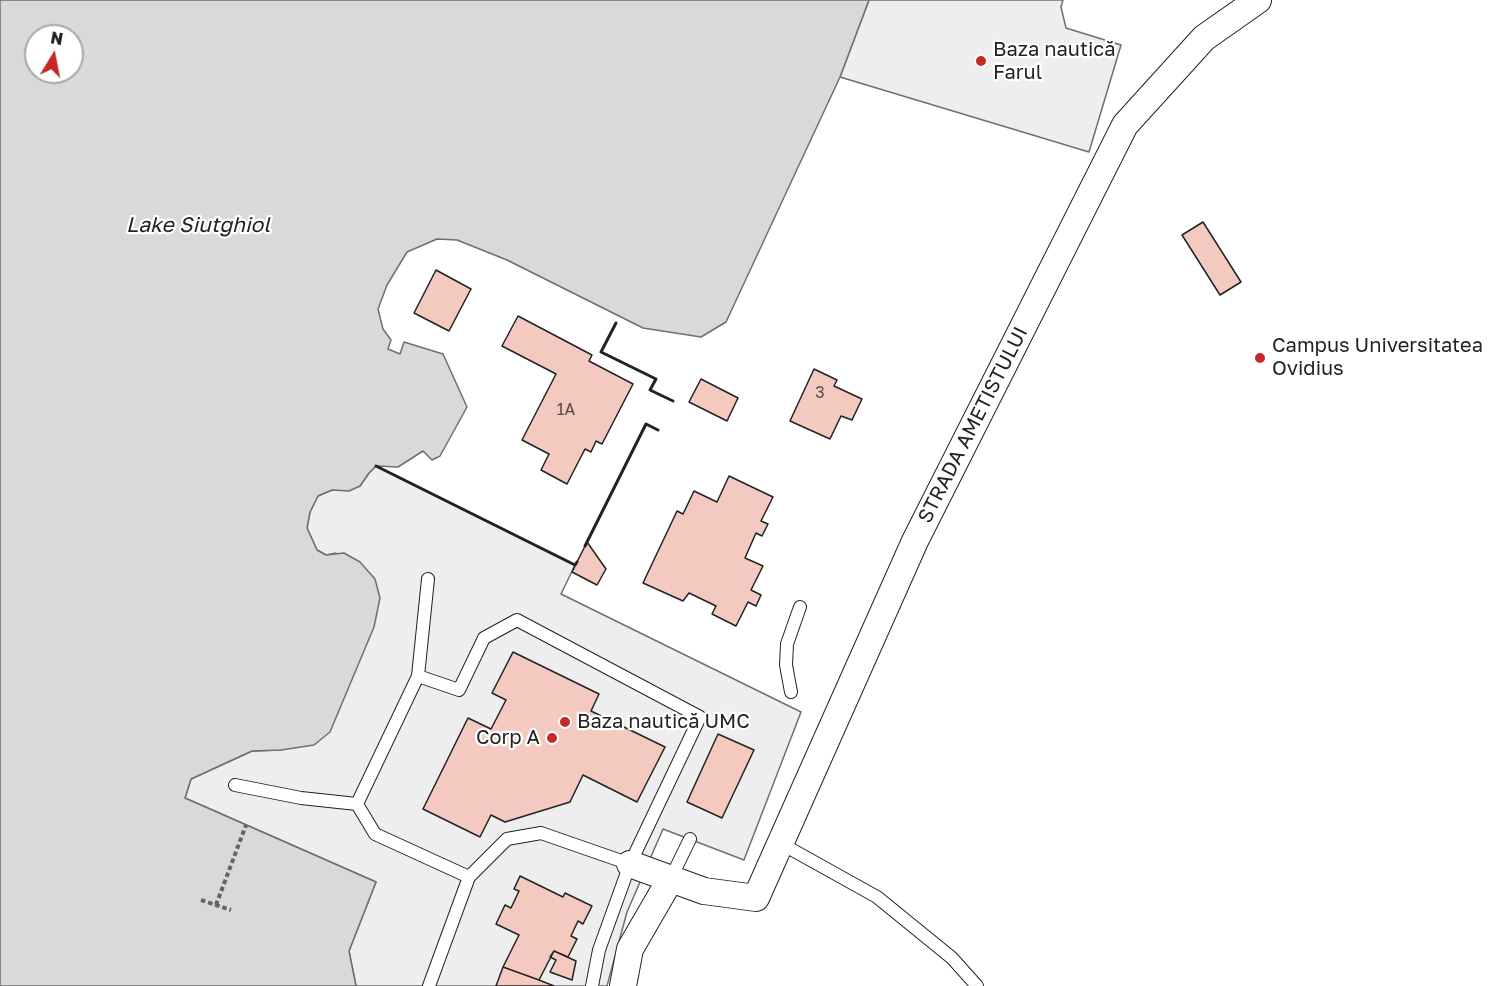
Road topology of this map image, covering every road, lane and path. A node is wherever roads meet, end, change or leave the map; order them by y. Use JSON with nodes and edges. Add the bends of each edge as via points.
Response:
{"nodes":[{"id":1,"x":1258,"y":0,"type":"edge"},
{"id":2,"x":428,"y":579,"type":"dead end"},
{"id":3,"x":800,"y":607,"type":"dead end"},
{"id":4,"x":418,"y":676,"type":"junction"},
{"id":5,"x":791,"y":692,"type":"dead end"},
{"id":6,"x":235,"y":785,"type":"dead end"},
{"id":7,"x":357,"y":804,"type":"junction"},
{"id":8,"x":246,"y":825,"type":"dead end"},
{"id":9,"x":690,"y":839,"type":"dead end"},
{"id":10,"x":780,"y":843,"type":"junction"},
{"id":11,"x":630,"y":864,"type":"junction"},
{"id":12,"x":470,"y":877,"type":"junction"},
{"id":13,"x":670,"y":880,"type":"junction"},
{"id":14,"x":201,"y":900,"type":"dead end"},
{"id":15,"x":216,"y":905,"type":"junction"},
{"id":16,"x":231,"y":910,"type":"dead end"},
{"id":17,"x":429,"y":986,"type":"edge"},
{"id":18,"x":592,"y":986,"type":"edge"},
{"id":19,"x":623,"y":986,"type":"edge"},
{"id":20,"x":977,"y":986,"type":"edge"}],
"edges":[{"from":1,"to":10,"type":"street","name":"STRADA AMETISTULUI","via":[[1204,38],[1125,125],[915,541]]},
{"from":2,"to":4,"type":"lane"},
{"from":3,"to":5,"type":"lane","via":[[787,644]]},
{"from":4,"to":7,"type":"lane"},
{"from":4,"to":11,"type":"lane","via":[[459,690],[484,638],[517,620],[700,717]]},
{"from":6,"to":7,"type":"lane"},
{"from":7,"to":12,"type":"lane","via":[[375,834]]},
{"from":8,"to":15,"type":"path"},
{"from":9,"to":13,"type":"lane"},
{"from":10,"to":13,"type":"street","name":"STRADA AMETISTULUI","via":[[756,898],[704,891]]},
{"from":10,"to":20,"type":"lane","via":[[877,897],[952,958]]},
{"from":11,"to":12,"type":"lane","via":[[541,833],[507,839]]},
{"from":11,"to":13,"type":"street"},
{"from":11,"to":18,"type":"lane","via":[[599,950]]},
{"from":12,"to":17,"type":"lane"},
{"from":13,"to":19,"type":"street","via":[[630,949]]},
{"from":14,"to":15,"type":"path"},
{"from":15,"to":16,"type":"path"}]}
